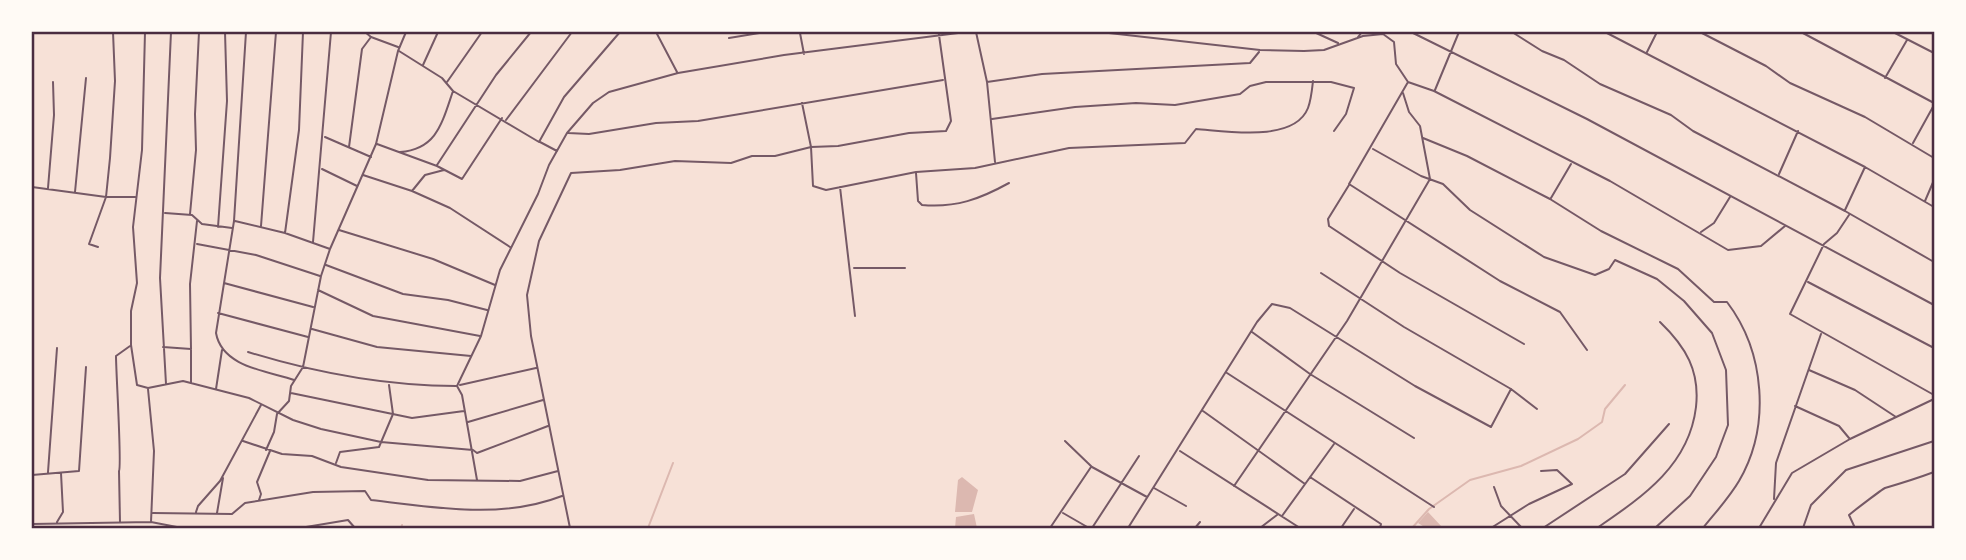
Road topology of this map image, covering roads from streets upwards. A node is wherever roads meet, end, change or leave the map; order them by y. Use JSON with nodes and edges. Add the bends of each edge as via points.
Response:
{"nodes":[{"id":1,"x":113,"y":32,"type":"edge"},
{"id":2,"x":145,"y":32,"type":"edge"},
{"id":3,"x":171,"y":32,"type":"edge"},
{"id":4,"x":199,"y":32,"type":"edge"},
{"id":5,"x":225,"y":32,"type":"edge"},
{"id":6,"x":246,"y":32,"type":"edge"},
{"id":7,"x":275,"y":32,"type":"edge"},
{"id":8,"x":303,"y":32,"type":"edge"},
{"id":9,"x":331,"y":32,"type":"edge"},
{"id":10,"x":365,"y":32,"type":"edge"},
{"id":11,"x":406,"y":32,"type":"edge"},
{"id":12,"x":438,"y":32,"type":"edge"},
{"id":13,"x":482,"y":32,"type":"edge"},
{"id":14,"x":531,"y":32,"type":"edge"},
{"id":15,"x":572,"y":32,"type":"edge"},
{"id":16,"x":620,"y":32,"type":"edge"},
{"id":17,"x":656,"y":32,"type":"edge"},
{"id":18,"x":765,"y":32,"type":"edge"},
{"id":19,"x":800,"y":32,"type":"edge"},
{"id":20,"x":966,"y":32,"type":"edge"},
{"id":21,"x":976,"y":32,"type":"edge"},
{"id":22,"x":1100,"y":32,"type":"edge"},
{"id":23,"x":1314,"y":32,"type":"edge"},
{"id":24,"x":1362,"y":32,"type":"edge"},
{"id":25,"x":1411,"y":32,"type":"edge"},
{"id":26,"x":1459,"y":32,"type":"edge"},
{"id":27,"x":1512,"y":32,"type":"edge"},
{"id":28,"x":1605,"y":32,"type":"edge"},
{"id":29,"x":1657,"y":32,"type":"edge"},
{"id":30,"x":1700,"y":32,"type":"edge"},
{"id":31,"x":1801,"y":32,"type":"edge"},
{"id":32,"x":1895,"y":32,"type":"edge"},
{"id":33,"x":939,"y":35,"type":"junction"},
{"id":34,"x":371,"y":37,"type":"junction"},
{"id":35,"x":1357,"y":37,"type":"junction"},
{"id":36,"x":729,"y":38,"type":"dead end"},
{"id":37,"x":1908,"y":39,"type":"junction"},
{"id":38,"x":1340,"y":44,"type":"junction"},
{"id":39,"x":1450,"y":48,"type":"junction"},
{"id":40,"x":399,"y":49,"type":"junction"},
{"id":41,"x":1260,"y":50,"type":"junction"},
{"id":42,"x":1647,"y":52,"type":"junction"},
{"id":43,"x":804,"y":54,"type":"junction"},
{"id":44,"x":1934,"y":54,"type":"edge"},
{"id":45,"x":422,"y":65,"type":"junction"},
{"id":46,"x":678,"y":73,"type":"junction"},
{"id":47,"x":86,"y":78,"type":"dead end"},
{"id":48,"x":1885,"y":78,"type":"junction"},
{"id":49,"x":944,"y":80,"type":"junction"},
{"id":50,"x":1313,"y":81,"type":"junction"},
{"id":51,"x":52,"y":82,"type":"dead end"},
{"id":52,"x":447,"y":82,"type":"junction"},
{"id":53,"x":987,"y":82,"type":"junction"},
{"id":54,"x":1408,"y":82,"type":"junction"},
{"id":55,"x":453,"y":91,"type":"junction"},
{"id":56,"x":1434,"y":91,"type":"junction"},
{"id":57,"x":1403,"y":92,"type":"junction"},
{"id":58,"x":802,"y":103,"type":"junction"},
{"id":59,"x":477,"y":104,"type":"junction"},
{"id":60,"x":1934,"y":104,"type":"edge"},
{"id":61,"x":502,"y":118,"type":"junction"},
{"id":62,"x":992,"y":119,"type":"junction"},
{"id":63,"x":506,"y":120,"type":"junction"},
{"id":64,"x":1334,"y":131,"type":"dead end"},
{"id":65,"x":1798,"y":131,"type":"junction"},
{"id":66,"x":567,"y":133,"type":"junction"},
{"id":67,"x":324,"y":137,"type":"junction"},
{"id":68,"x":1423,"y":138,"type":"junction"},
{"id":69,"x":539,"y":142,"type":"junction"},
{"id":70,"x":376,"y":144,"type":"junction"},
{"id":71,"x":1912,"y":144,"type":"junction"},
{"id":72,"x":811,"y":146,"type":"junction"},
{"id":73,"x":349,"y":147,"type":"junction"},
{"id":74,"x":1372,"y":149,"type":"junction"},
{"id":75,"x":557,"y":151,"type":"junction"},
{"id":76,"x":399,"y":152,"type":"junction"},
{"id":77,"x":371,"y":157,"type":"junction"},
{"id":78,"x":1934,"y":158,"type":"edge"},
{"id":79,"x":995,"y":162,"type":"junction"},
{"id":80,"x":1572,"y":162,"type":"junction"},
{"id":81,"x":437,"y":166,"type":"junction"},
{"id":82,"x":1865,"y":167,"type":"junction"},
{"id":83,"x":321,"y":169,"type":"junction"},
{"id":84,"x":444,"y":170,"type":"junction"},
{"id":85,"x":916,"y":172,"type":"junction"},
{"id":86,"x":1779,"y":174,"type":"junction"},
{"id":87,"x":363,"y":175,"type":"junction"},
{"id":88,"x":1430,"y":178,"type":"junction"},
{"id":89,"x":1934,"y":180,"type":"edge"},
{"id":90,"x":1009,"y":183,"type":"dead end"},
{"id":91,"x":1349,"y":184,"type":"junction"},
{"id":92,"x":357,"y":186,"type":"junction"},
{"id":93,"x":840,"y":186,"type":"junction"},
{"id":94,"x":32,"y":187,"type":"edge"},
{"id":95,"x":48,"y":188,"type":"junction"},
{"id":96,"x":412,"y":191,"type":"junction"},
{"id":97,"x":75,"y":192,"type":"junction"},
{"id":98,"x":106,"y":197,"type":"junction"},
{"id":99,"x":136,"y":197,"type":"junction"},
{"id":100,"x":1730,"y":197,"type":"junction"},
{"id":101,"x":1550,"y":199,"type":"junction"},
{"id":102,"x":1924,"y":202,"type":"junction"},
{"id":103,"x":1934,"y":207,"type":"edge"},
{"id":104,"x":1845,"y":211,"type":"junction"},
{"id":105,"x":164,"y":212,"type":"junction"},
{"id":106,"x":190,"y":214,"type":"junction"},
{"id":107,"x":1849,"y":214,"type":"junction"},
{"id":108,"x":234,"y":220,"type":"junction"},
{"id":109,"x":197,"y":221,"type":"junction"},
{"id":110,"x":1405,"y":221,"type":"junction"},
{"id":111,"x":261,"y":226,"type":"junction"},
{"id":112,"x":1784,"y":226,"type":"junction"},
{"id":113,"x":218,"y":227,"type":"junction"},
{"id":114,"x":232,"y":228,"type":"junction"},
{"id":115,"x":338,"y":230,"type":"junction"},
{"id":116,"x":1700,"y":232,"type":"junction"},
{"id":117,"x":285,"y":233,"type":"junction"},
{"id":118,"x":313,"y":242,"type":"junction"},
{"id":119,"x":195,"y":243,"type":"junction"},
{"id":120,"x":1824,"y":244,"type":"junction"},
{"id":121,"x":98,"y":247,"type":"dead end"},
{"id":122,"x":511,"y":247,"type":"junction"},
{"id":123,"x":330,"y":248,"type":"junction"},
{"id":124,"x":227,"y":249,"type":"junction"},
{"id":125,"x":1382,"y":261,"type":"junction"},
{"id":126,"x":1934,"y":262,"type":"edge"},
{"id":127,"x":325,"y":265,"type":"junction"},
{"id":128,"x":852,"y":268,"type":"junction"},
{"id":129,"x":905,"y":268,"type":"dead end"},
{"id":130,"x":1321,"y":273,"type":"dead end"},
{"id":131,"x":321,"y":276,"type":"junction"},
{"id":132,"x":1807,"y":281,"type":"junction"},
{"id":133,"x":223,"y":283,"type":"junction"},
{"id":134,"x":495,"y":285,"type":"junction"},
{"id":135,"x":317,"y":290,"type":"junction"},
{"id":136,"x":1361,"y":299,"type":"junction"},
{"id":137,"x":1934,"y":305,"type":"edge"},
{"id":138,"x":313,"y":307,"type":"junction"},
{"id":139,"x":487,"y":310,"type":"junction"},
{"id":140,"x":217,"y":313,"type":"junction"},
{"id":141,"x":855,"y":316,"type":"dead end"},
{"id":142,"x":1660,"y":322,"type":"dead end"},
{"id":143,"x":310,"y":328,"type":"junction"},
{"id":144,"x":1251,"y":332,"type":"junction"},
{"id":145,"x":1821,"y":333,"type":"junction"},
{"id":146,"x":481,"y":336,"type":"junction"},
{"id":147,"x":309,"y":337,"type":"junction"},
{"id":148,"x":1336,"y":337,"type":"junction"},
{"id":149,"x":1524,"y":344,"type":"dead end"},
{"id":150,"x":131,"y":345,"type":"junction"},
{"id":151,"x":162,"y":347,"type":"junction"},
{"id":152,"x":57,"y":348,"type":"dead end"},
{"id":153,"x":1934,"y":348,"type":"edge"},
{"id":154,"x":191,"y":349,"type":"junction"},
{"id":155,"x":222,"y":349,"type":"junction"},
{"id":156,"x":1587,"y":350,"type":"dead end"},
{"id":157,"x":248,"y":352,"type":"dead end"},
{"id":158,"x":472,"y":356,"type":"junction"},
{"id":159,"x":86,"y":367,"type":"dead end"},
{"id":160,"x":303,"y":367,"type":"junction"},
{"id":161,"x":537,"y":367,"type":"junction"},
{"id":162,"x":1808,"y":369,"type":"junction"},
{"id":163,"x":1226,"y":372,"type":"junction"},
{"id":164,"x":1310,"y":374,"type":"junction"},
{"id":165,"x":294,"y":380,"type":"junction"},
{"id":166,"x":191,"y":383,"type":"junction"},
{"id":167,"x":389,"y":384,"type":"junction"},
{"id":168,"x":166,"y":385,"type":"junction"},
{"id":169,"x":458,"y":385,"type":"junction"},
{"id":170,"x":148,"y":388,"type":"junction"},
{"id":171,"x":216,"y":389,"type":"junction"},
{"id":172,"x":1511,"y":389,"type":"junction"},
{"id":173,"x":290,"y":393,"type":"junction"},
{"id":174,"x":1934,"y":397,"type":"edge"},
{"id":175,"x":543,"y":400,"type":"junction"},
{"id":176,"x":261,"y":404,"type":"junction"},
{"id":177,"x":1794,"y":406,"type":"junction"},
{"id":178,"x":1537,"y":409,"type":"dead end"},
{"id":179,"x":464,"y":411,"type":"junction"},
{"id":180,"x":1202,"y":411,"type":"junction"},
{"id":181,"x":1285,"y":411,"type":"junction"},
{"id":182,"x":277,"y":414,"type":"junction"},
{"id":183,"x":393,"y":414,"type":"junction"},
{"id":184,"x":1897,"y":418,"type":"junction"},
{"id":185,"x":467,"y":423,"type":"junction"},
{"id":186,"x":1669,"y":424,"type":"dead end"},
{"id":187,"x":548,"y":426,"type":"junction"},
{"id":188,"x":1414,"y":438,"type":"dead end"},
{"id":189,"x":1850,"y":439,"type":"junction"},
{"id":190,"x":243,"y":441,"type":"junction"},
{"id":191,"x":1934,"y":441,"type":"edge"},
{"id":192,"x":381,"y":442,"type":"junction"},
{"id":193,"x":1065,"y":442,"type":"dead end"},
{"id":194,"x":1334,"y":443,"type":"junction"},
{"id":195,"x":266,"y":450,"type":"junction"},
{"id":196,"x":473,"y":450,"type":"junction"},
{"id":197,"x":270,"y":451,"type":"junction"},
{"id":198,"x":1179,"y":451,"type":"junction"},
{"id":199,"x":1259,"y":451,"type":"junction"},
{"id":200,"x":1139,"y":456,"type":"dead end"},
{"id":201,"x":335,"y":464,"type":"junction"},
{"id":202,"x":1092,"y":467,"type":"junction"},
{"id":203,"x":559,"y":471,"type":"junction"},
{"id":204,"x":1541,"y":471,"type":"dead end"},
{"id":205,"x":1934,"y":472,"type":"edge"},
{"id":206,"x":48,"y":473,"type":"junction"},
{"id":207,"x":61,"y":473,"type":"junction"},
{"id":208,"x":32,"y":475,"type":"edge"},
{"id":209,"x":1310,"y":477,"type":"junction"},
{"id":210,"x":222,"y":478,"type":"junction"},
{"id":211,"x":477,"y":481,"type":"junction"},
{"id":212,"x":1122,"y":483,"type":"junction"},
{"id":213,"x":1305,"y":484,"type":"junction"},
{"id":214,"x":1234,"y":486,"type":"junction"},
{"id":215,"x":1493,"y":487,"type":"dead end"},
{"id":216,"x":1154,"y":488,"type":"junction"},
{"id":217,"x":564,"y":495,"type":"junction"},
{"id":218,"x":1147,"y":498,"type":"junction"},
{"id":219,"x":1774,"y":500,"type":"junction"},
{"id":220,"x":259,"y":501,"type":"junction"},
{"id":221,"x":1186,"y":506,"type":"dead end"},
{"id":222,"x":1434,"y":507,"type":"dead end"},
{"id":223,"x":1354,"y":508,"type":"junction"},
{"id":224,"x":153,"y":513,"type":"junction"},
{"id":225,"x":1062,"y":513,"type":"junction"},
{"id":226,"x":195,"y":514,"type":"junction"},
{"id":227,"x":217,"y":514,"type":"junction"},
{"id":228,"x":1278,"y":514,"type":"junction"},
{"id":229,"x":1281,"y":516,"type":"junction"},
{"id":230,"x":1511,"y":517,"type":"junction"},
{"id":231,"x":56,"y":522,"type":"junction"},
{"id":232,"x":120,"y":522,"type":"junction"},
{"id":233,"x":151,"y":522,"type":"junction"},
{"id":234,"x":1200,"y":522,"type":"dead end"},
{"id":235,"x":48,"y":523,"type":"junction"},
{"id":236,"x":97,"y":523,"type":"junction"},
{"id":237,"x":32,"y":524,"type":"edge"},
{"id":238,"x":1294,"y":525,"type":"junction"},
{"id":239,"x":43,"y":528,"type":"edge"},
{"id":240,"x":97,"y":528,"type":"edge"},
{"id":241,"x":182,"y":528,"type":"edge"},
{"id":242,"x":300,"y":528,"type":"edge"},
{"id":243,"x":355,"y":528,"type":"edge"},
{"id":244,"x":570,"y":528,"type":"edge"},
{"id":245,"x":1050,"y":528,"type":"edge"},
{"id":246,"x":1091,"y":528,"type":"edge"},
{"id":247,"x":1128,"y":528,"type":"edge"},
{"id":248,"x":1195,"y":528,"type":"edge"},
{"id":249,"x":1259,"y":528,"type":"edge"},
{"id":250,"x":1292,"y":528,"type":"edge"},
{"id":251,"x":1300,"y":528,"type":"edge"},
{"id":252,"x":1340,"y":528,"type":"edge"},
{"id":253,"x":1380,"y":528,"type":"edge"},
{"id":254,"x":1491,"y":528,"type":"edge"},
{"id":255,"x":1522,"y":528,"type":"edge"},
{"id":256,"x":1543,"y":528,"type":"edge"},
{"id":257,"x":1597,"y":528,"type":"edge"},
{"id":258,"x":1655,"y":528,"type":"edge"},
{"id":259,"x":1703,"y":528,"type":"edge"},
{"id":260,"x":1759,"y":528,"type":"edge"},
{"id":261,"x":1803,"y":528,"type":"edge"},
{"id":262,"x":1855,"y":528,"type":"edge"}],
"edges":[{"from":1,"to":98,"type":"street","via":[[115,81]]},
{"from":2,"to":99,"type":"street"},
{"from":3,"to":105,"type":"street"},
{"from":4,"to":106,"type":"street"},
{"from":5,"to":113,"type":"street","via":[[227,101]]},
{"from":6,"to":108,"type":"street"},
{"from":7,"to":111,"type":"street"},
{"from":8,"to":117,"type":"street","via":[[299,130]]},
{"from":9,"to":67,"type":"street"},
{"from":10,"to":34,"type":"street"},
{"from":11,"to":40,"type":"street"},
{"from":12,"to":45,"type":"street"},
{"from":13,"to":52,"type":"street"},
{"from":14,"to":59,"type":"street"},
{"from":15,"to":63,"type":"street"},
{"from":16,"to":69,"type":"street","via":[[565,97]]},
{"from":17,"to":46,"type":"street"},
{"from":18,"to":19,"type":"street"},
{"from":18,"to":36,"type":"street"},
{"from":19,"to":43,"type":"street"},
{"from":20,"to":33,"type":"street"},
{"from":21,"to":53,"type":"street"},
{"from":22,"to":41,"type":"street"},
{"from":23,"to":38,"type":"street"},
{"from":24,"to":35,"type":"street"},
{"from":25,"to":39,"type":"street"},
{"from":26,"to":39,"type":"street"},
{"from":27,"to":86,"type":"street","via":[[1600,84],[1671,115],[1701,136]]},
{"from":28,"to":42,"type":"street"},
{"from":29,"to":42,"type":"street"},
{"from":30,"to":71,"type":"street"},
{"from":31,"to":48,"type":"street"},
{"from":32,"to":37,"type":"street"},
{"from":33,"to":43,"type":"street"},
{"from":33,"to":49,"type":"street"},
{"from":34,"to":40,"type":"street"},
{"from":34,"to":73,"type":"street","via":[[362,49]]},
{"from":35,"to":38,"type":"street"},
{"from":35,"to":54,"type":"street","via":[[1389,36],[1395,44],[1396,64]]},
{"from":37,"to":44,"type":"street"},
{"from":37,"to":48,"type":"street"},
{"from":38,"to":41,"type":"street","via":[[1324,50]]},
{"from":39,"to":56,"type":"street"},
{"from":39,"to":100,"type":"street"},
{"from":40,"to":45,"type":"street"},
{"from":40,"to":70,"type":"street"},
{"from":41,"to":53,"type":"street","via":[[1250,63],[1042,74]]},
{"from":42,"to":65,"type":"street"},
{"from":43,"to":46,"type":"street"},
{"from":45,"to":52,"type":"street"},
{"from":46,"to":66,"type":"street","via":[[609,92]]},
{"from":47,"to":97,"type":"street"},
{"from":48,"to":60,"type":"street"},
{"from":49,"to":58,"type":"street"},
{"from":49,"to":72,"type":"street","via":[[951,121],[946,131]]},
{"from":50,"to":62,"type":"street","via":[[1262,82],[1240,94],[1170,106],[1075,107]]},
{"from":50,"to":64,"type":"street","via":[[1354,88],[1346,114]]},
{"from":50,"to":79,"type":"street","via":[[1307,110],[1276,131],[1196,129],[1185,144],[1069,148]]},
{"from":51,"to":95,"type":"street"},
{"from":52,"to":55,"type":"street"},
{"from":53,"to":62,"type":"street"},
{"from":54,"to":56,"type":"street"},
{"from":54,"to":57,"type":"street"},
{"from":55,"to":59,"type":"street"},
{"from":55,"to":76,"type":"street","via":[[436,136],[418,150]]},
{"from":56,"to":80,"type":"street"},
{"from":57,"to":68,"type":"street"},
{"from":57,"to":74,"type":"street"},
{"from":58,"to":66,"type":"street","via":[[698,121]]},
{"from":58,"to":72,"type":"street"},
{"from":59,"to":61,"type":"street"},
{"from":59,"to":81,"type":"street"},
{"from":60,"to":71,"type":"street"},
{"from":61,"to":63,"type":"street"},
{"from":61,"to":84,"type":"street","via":[[463,178]]},
{"from":62,"to":79,"type":"street"},
{"from":63,"to":69,"type":"street"},
{"from":65,"to":82,"type":"street"},
{"from":65,"to":86,"type":"street"},
{"from":66,"to":75,"type":"street"},
{"from":67,"to":73,"type":"street"},
{"from":67,"to":83,"type":"street"},
{"from":68,"to":88,"type":"street"},
{"from":68,"to":101,"type":"street"},
{"from":69,"to":75,"type":"street"},
{"from":70,"to":76,"type":"street"},
{"from":70,"to":77,"type":"street"},
{"from":71,"to":78,"type":"street"},
{"from":72,"to":93,"type":"street","via":[[815,189]]},
{"from":72,"to":161,"type":"street","via":[[731,163],[675,161],[572,173],[539,241],[528,290]]},
{"from":73,"to":77,"type":"street"},
{"from":74,"to":88,"type":"street"},
{"from":74,"to":91,"type":"street"},
{"from":75,"to":122,"type":"street"},
{"from":76,"to":81,"type":"street"},
{"from":77,"to":87,"type":"street"},
{"from":79,"to":85,"type":"street"},
{"from":80,"to":101,"type":"street"},
{"from":80,"to":116,"type":"street"},
{"from":81,"to":84,"type":"street"},
{"from":82,"to":102,"type":"street"},
{"from":82,"to":104,"type":"street"},
{"from":83,"to":92,"type":"street"},
{"from":83,"to":118,"type":"street"},
{"from":84,"to":96,"type":"street","via":[[425,175]]},
{"from":85,"to":90,"type":"street","via":[[922,205],[967,203]]},
{"from":85,"to":93,"type":"street"},
{"from":86,"to":104,"type":"street"},
{"from":87,"to":92,"type":"street"},
{"from":87,"to":96,"type":"street"},
{"from":88,"to":110,"type":"street"},
{"from":88,"to":258,"type":"street","via":[[1544,257],[1595,275],[1609,269],[1615,260],[1657,279],[1712,333],[1726,370],[1727,432],[1698,486]]},
{"from":89,"to":102,"type":"street"},
{"from":91,"to":110,"type":"street"},
{"from":91,"to":125,"type":"street","via":[[1328,224]]},
{"from":92,"to":115,"type":"street"},
{"from":93,"to":128,"type":"street"},
{"from":94,"to":95,"type":"street"},
{"from":95,"to":97,"type":"street"},
{"from":96,"to":122,"type":"street"},
{"from":97,"to":98,"type":"street"},
{"from":98,"to":99,"type":"street"},
{"from":98,"to":121,"type":"street","via":[[89,244]]},
{"from":99,"to":150,"type":"street","via":[[133,235],[138,283],[131,311]]},
{"from":100,"to":112,"type":"street"},
{"from":100,"to":116,"type":"street","via":[[1714,223]]},
{"from":101,"to":259,"type":"street","via":[[1678,269],[1713,301],[1727,302],[1738,316],[1758,375],[1759,425],[1739,481]]},
{"from":102,"to":103,"type":"street"},
{"from":104,"to":107,"type":"street"},
{"from":105,"to":106,"type":"street"},
{"from":105,"to":151,"type":"street"},
{"from":106,"to":109,"type":"street"},
{"from":107,"to":120,"type":"street"},
{"from":107,"to":126,"type":"street"},
{"from":108,"to":111,"type":"street"},
{"from":108,"to":114,"type":"street"},
{"from":109,"to":113,"type":"street"},
{"from":109,"to":119,"type":"street"},
{"from":110,"to":125,"type":"street"},
{"from":110,"to":156,"type":"street","via":[[1560,313]]},
{"from":111,"to":117,"type":"street"},
{"from":112,"to":116,"type":"street","via":[[1761,246],[1730,250]]},
{"from":112,"to":120,"type":"street"},
{"from":113,"to":114,"type":"street"},
{"from":114,"to":124,"type":"street"},
{"from":115,"to":123,"type":"street"},
{"from":115,"to":134,"type":"street","via":[[433,259]]},
{"from":117,"to":118,"type":"street"},
{"from":118,"to":123,"type":"street"},
{"from":119,"to":124,"type":"street"},
{"from":119,"to":154,"type":"street"},
{"from":120,"to":132,"type":"street"},
{"from":120,"to":137,"type":"street"},
{"from":122,"to":134,"type":"street"},
{"from":123,"to":127,"type":"street"},
{"from":124,"to":131,"type":"street"},
{"from":124,"to":133,"type":"street"},
{"from":125,"to":136,"type":"street"},
{"from":125,"to":149,"type":"street"},
{"from":127,"to":131,"type":"street"},
{"from":127,"to":139,"type":"street","via":[[403,294]]},
{"from":128,"to":129,"type":"street"},
{"from":128,"to":141,"type":"street"},
{"from":130,"to":136,"type":"street"},
{"from":131,"to":135,"type":"street"},
{"from":132,"to":145,"type":"street","via":[[1790,314]]},
{"from":132,"to":153,"type":"street"},
{"from":133,"to":138,"type":"street"},
{"from":133,"to":140,"type":"street"},
{"from":134,"to":139,"type":"street"},
{"from":135,"to":138,"type":"street"},
{"from":135,"to":146,"type":"street","via":[[373,316]]},
{"from":136,"to":148,"type":"street"},
{"from":136,"to":172,"type":"street"},
{"from":138,"to":143,"type":"street"},
{"from":139,"to":146,"type":"street"},
{"from":140,"to":147,"type":"street"},
{"from":140,"to":155,"type":"street","via":[[216,333]]},
{"from":142,"to":257,"type":"street","via":[[1688,353],[1697,384],[1687,445],[1649,490]]},
{"from":143,"to":147,"type":"street"},
{"from":143,"to":158,"type":"street","via":[[377,346]]},
{"from":144,"to":148,"type":"street","via":[[1264,312],[1276,304]]},
{"from":144,"to":163,"type":"street"},
{"from":144,"to":164,"type":"street"},
{"from":145,"to":162,"type":"street"},
{"from":145,"to":174,"type":"street"},
{"from":146,"to":158,"type":"street"},
{"from":147,"to":160,"type":"street"},
{"from":148,"to":164,"type":"street"},
{"from":148,"to":172,"type":"street","via":[[1490,427]]},
{"from":150,"to":170,"type":"street","via":[[135,382]]},
{"from":150,"to":232,"type":"street","via":[[117,356]]},
{"from":151,"to":154,"type":"street"},
{"from":151,"to":168,"type":"street"},
{"from":152,"to":206,"type":"street"},
{"from":154,"to":166,"type":"street"},
{"from":155,"to":165,"type":"street","via":[[233,360]]},
{"from":155,"to":171,"type":"street"},
{"from":157,"to":160,"type":"street"},
{"from":158,"to":169,"type":"street"},
{"from":159,"to":207,"type":"street","via":[[79,471]]},
{"from":160,"to":165,"type":"street"},
{"from":160,"to":167,"type":"street"},
{"from":161,"to":169,"type":"street"},
{"from":161,"to":175,"type":"street"},
{"from":162,"to":177,"type":"street"},
{"from":162,"to":184,"type":"street","via":[[1855,390]]},
{"from":163,"to":180,"type":"street"},
{"from":163,"to":181,"type":"street"},
{"from":164,"to":181,"type":"street"},
{"from":164,"to":188,"type":"street"},
{"from":165,"to":173,"type":"street"},
{"from":166,"to":168,"type":"street","via":[[183,380]]},
{"from":166,"to":171,"type":"street"},
{"from":167,"to":169,"type":"street"},
{"from":167,"to":183,"type":"street"},
{"from":168,"to":170,"type":"street"},
{"from":169,"to":179,"type":"street"},
{"from":170,"to":224,"type":"street"},
{"from":171,"to":176,"type":"street"},
{"from":172,"to":178,"type":"street"},
{"from":173,"to":182,"type":"street"},
{"from":173,"to":183,"type":"street"},
{"from":174,"to":184,"type":"street"},
{"from":175,"to":185,"type":"street"},
{"from":175,"to":187,"type":"street"},
{"from":176,"to":182,"type":"street"},
{"from":176,"to":190,"type":"street"},
{"from":177,"to":189,"type":"street","via":[[1839,426]]},
{"from":177,"to":219,"type":"street","via":[[1776,463]]},
{"from":179,"to":183,"type":"street","via":[[416,418]]},
{"from":179,"to":185,"type":"street"},
{"from":180,"to":198,"type":"street"},
{"from":180,"to":199,"type":"street"},
{"from":181,"to":194,"type":"street"},
{"from":181,"to":199,"type":"street"},
{"from":182,"to":192,"type":"street"},
{"from":182,"to":195,"type":"street"},
{"from":183,"to":192,"type":"street"},
{"from":184,"to":189,"type":"street"},
{"from":185,"to":196,"type":"street"},
{"from":186,"to":256,"type":"street","via":[[1625,474]]},
{"from":187,"to":196,"type":"street","via":[[477,453]]},
{"from":187,"to":203,"type":"street"},
{"from":189,"to":219,"type":"street","via":[[1792,473]]},
{"from":190,"to":195,"type":"street"},
{"from":190,"to":210,"type":"street"},
{"from":191,"to":261,"type":"street","via":[[1846,470],[1811,505]]},
{"from":192,"to":196,"type":"street"},
{"from":192,"to":201,"type":"street","via":[[372,450],[340,452]]},
{"from":193,"to":202,"type":"street"},
{"from":194,"to":209,"type":"street"},
{"from":194,"to":222,"type":"street"},
{"from":195,"to":197,"type":"street"},
{"from":196,"to":211,"type":"street"},
{"from":197,"to":201,"type":"street"},
{"from":197,"to":220,"type":"street","via":[[257,482]]},
{"from":198,"to":214,"type":"street"},
{"from":198,"to":216,"type":"street"},
{"from":199,"to":213,"type":"street"},
{"from":199,"to":214,"type":"street"},
{"from":200,"to":212,"type":"street"},
{"from":201,"to":211,"type":"street","via":[[397,477]]},
{"from":202,"to":212,"type":"street"},
{"from":202,"to":225,"type":"street"},
{"from":203,"to":211,"type":"street","via":[[520,481]]},
{"from":203,"to":217,"type":"street"},
{"from":204,"to":230,"type":"street","via":[[1557,470],[1573,484]]},
{"from":205,"to":262,"type":"street","via":[[1867,500],[1849,516]]},
{"from":206,"to":207,"type":"street"},
{"from":206,"to":208,"type":"street"},
{"from":207,"to":231,"type":"street","via":[[63,512]]},
{"from":209,"to":213,"type":"street"},
{"from":209,"to":223,"type":"street"},
{"from":210,"to":226,"type":"street"},
{"from":210,"to":227,"type":"street"},
{"from":212,"to":218,"type":"street"},
{"from":212,"to":246,"type":"street"},
{"from":213,"to":229,"type":"street"},
{"from":214,"to":228,"type":"street"},
{"from":215,"to":230,"type":"street"},
{"from":216,"to":218,"type":"street"},
{"from":216,"to":221,"type":"street"},
{"from":217,"to":220,"type":"street","via":[[533,506],[487,511],[371,500],[365,491],[345,489]]},
{"from":217,"to":244,"type":"street"},
{"from":218,"to":247,"type":"street"},
{"from":219,"to":260,"type":"street"},
{"from":220,"to":227,"type":"street","via":[[243,504],[232,514]]},
{"from":223,"to":252,"type":"street"},
{"from":223,"to":253,"type":"street","via":[[1381,524]]},
{"from":224,"to":226,"type":"street"},
{"from":224,"to":233,"type":"street"},
{"from":225,"to":245,"type":"street"},
{"from":225,"to":246,"type":"street"},
{"from":226,"to":227,"type":"street"},
{"from":228,"to":229,"type":"street"},
{"from":228,"to":249,"type":"street"},
{"from":229,"to":238,"type":"street"},
{"from":230,"to":254,"type":"street"},
{"from":230,"to":255,"type":"street"},
{"from":231,"to":235,"type":"street"},
{"from":231,"to":236,"type":"street"},
{"from":232,"to":233,"type":"street"},
{"from":232,"to":236,"type":"street"},
{"from":233,"to":241,"type":"street"},
{"from":234,"to":248,"type":"street"},
{"from":235,"to":237,"type":"street"},
{"from":235,"to":239,"type":"street"},
{"from":236,"to":240,"type":"street"},
{"from":238,"to":250,"type":"street"},
{"from":238,"to":251,"type":"street"},
{"from":242,"to":243,"type":"street","via":[[348,520]]}]}
